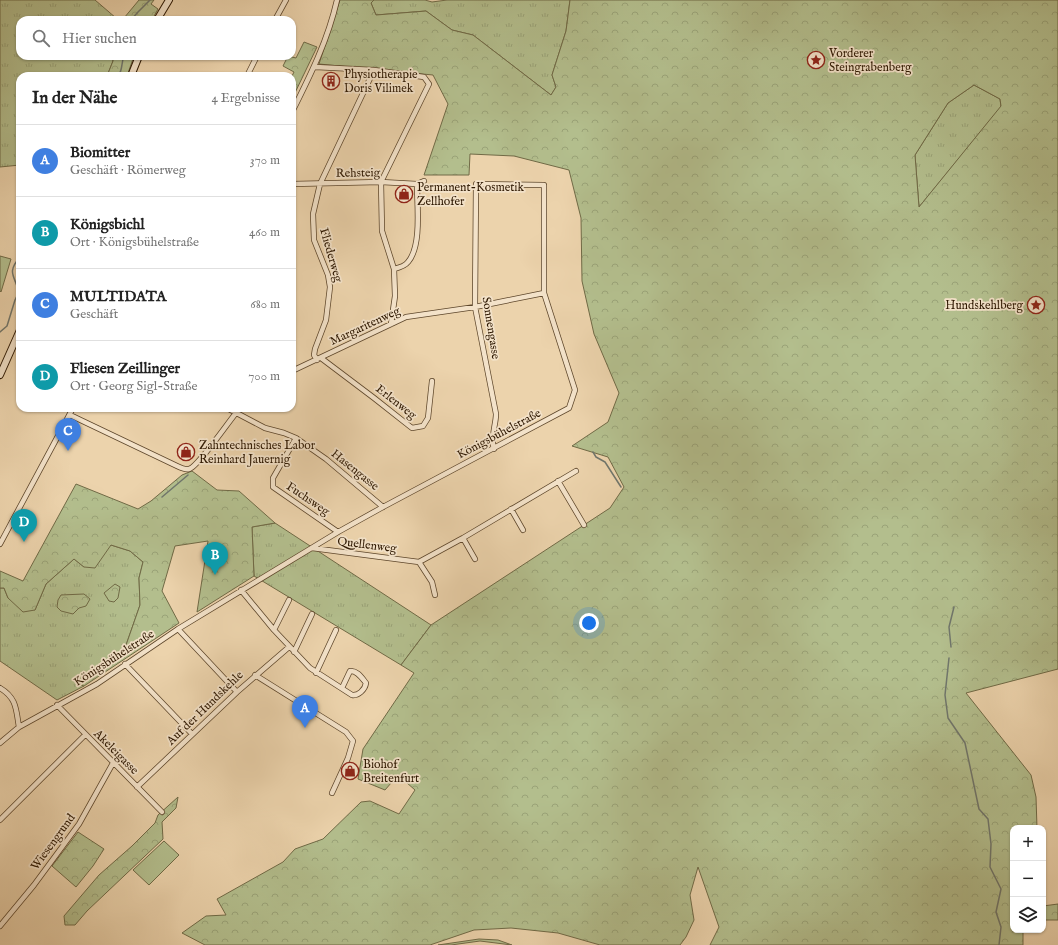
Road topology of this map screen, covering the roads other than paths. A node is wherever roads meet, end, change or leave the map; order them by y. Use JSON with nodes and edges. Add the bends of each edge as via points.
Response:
{"nodes":[{"id":1,"x":169,"y":0,"type":"edge"},
{"id":2,"x":286,"y":0,"type":"edge"},
{"id":3,"x":337,"y":0,"type":"edge"},
{"id":4,"x":159,"y":16,"type":"edge"},
{"id":5,"x":277,"y":16,"type":"edge"},
{"id":6,"x":137,"y":60,"type":"edge"},
{"id":7,"x":255,"y":60,"type":"edge"},
{"id":8,"x":315,"y":67,"type":"junction"},
{"id":9,"x":374,"y":70,"type":"junction"},
{"id":10,"x":133,"y":72,"type":"edge"},
{"id":11,"x":249,"y":72,"type":"edge"},
{"id":12,"x":296,"y":104,"type":"edge"},
{"id":13,"x":424,"y":181,"type":"dead end"},
{"id":14,"x":381,"y":182,"type":"junction"},
{"id":15,"x":296,"y":184,"type":"edge"},
{"id":16,"x":320,"y":184,"type":"junction"},
{"id":17,"x":417,"y":184,"type":"junction"},
{"id":18,"x":544,"y":185,"type":"joint"},
{"id":19,"x":394,"y":269,"type":"junction"},
{"id":20,"x":544,"y":293,"type":"junction"},
{"id":21,"x":475,"y":307,"type":"junction"},
{"id":22,"x":391,"y":324,"type":"junction"},
{"id":23,"x":16,"y":339,"type":"edge"},
{"id":24,"x":319,"y":359,"type":"junction"},
{"id":25,"x":296,"y":369,"type":"edge"},
{"id":26,"x":0,"y":375,"type":"edge"},
{"id":27,"x":432,"y":382,"type":"dead end"},
{"id":28,"x":71,"y":412,"type":"edge"},
{"id":29,"x":236,"y":413,"type":"joint"},
{"id":30,"x":70,"y":415,"type":"junction"},
{"id":31,"x":296,"y":438,"type":"junction"},
{"id":32,"x":494,"y":449,"type":"junction"},
{"id":33,"x":576,"y":471,"type":"dead end"},
{"id":34,"x":558,"y":481,"type":"junction"},
{"id":35,"x":383,"y":507,"type":"junction"},
{"id":36,"x":511,"y":509,"type":"junction"},
{"id":37,"x":584,"y":525,"type":"dead end"},
{"id":38,"x":523,"y":530,"type":"dead end"},
{"id":39,"x":338,"y":532,"type":"junction"},
{"id":40,"x":463,"y":538,"type":"junction"},
{"id":41,"x":0,"y":544,"type":"edge"},
{"id":42,"x":312,"y":548,"type":"junction"},
{"id":43,"x":475,"y":558,"type":"dead end"},
{"id":44,"x":419,"y":562,"type":"junction"},
{"id":45,"x":241,"y":590,"type":"junction"},
{"id":46,"x":436,"y":596,"type":"dead end"},
{"id":47,"x":289,"y":600,"type":"dead end"},
{"id":48,"x":312,"y":614,"type":"dead end"},
{"id":49,"x":178,"y":629,"type":"junction"},
{"id":50,"x":274,"y":630,"type":"junction"},
{"id":51,"x":336,"y":630,"type":"dead end"},
{"id":52,"x":289,"y":646,"type":"junction"},
{"id":53,"x":294,"y":652,"type":"junction"},
{"id":54,"x":125,"y":664,"type":"junction"},
{"id":55,"x":316,"y":673,"type":"junction"},
{"id":56,"x":255,"y":675,"type":"junction"},
{"id":57,"x":0,"y":688,"type":"edge"},
{"id":58,"x":342,"y":688,"type":"junction"},
{"id":59,"x":237,"y":692,"type":"junction"},
{"id":60,"x":57,"y":706,"type":"junction"},
{"id":61,"x":19,"y":727,"type":"junction"},
{"id":62,"x":192,"y":734,"type":"junction"},
{"id":63,"x":85,"y":735,"type":"junction"},
{"id":64,"x":0,"y":744,"type":"edge"},
{"id":65,"x":113,"y":763,"type":"junction"},
{"id":66,"x":137,"y":788,"type":"junction"},
{"id":67,"x":332,"y":793,"type":"dead end"},
{"id":68,"x":162,"y":812,"type":"dead end"},
{"id":69,"x":0,"y":820,"type":"edge"},
{"id":70,"x":0,"y":926,"type":"edge"}],
"edges":[{"from":1,"to":4,"type":"main road"},
{"from":2,"to":5,"type":"street"},
{"from":3,"to":8,"type":"street"},
{"from":6,"to":10,"type":"main road"},
{"from":7,"to":11,"type":"street"},
{"from":8,"to":9,"type":"street"},
{"from":8,"to":12,"type":"street"},
{"from":9,"to":14,"type":"street","via":[[424,77],[429,84]]},
{"from":9,"to":16,"type":"street","name":"Fliederweg"},
{"from":13,"to":17,"type":"street","name":"Rehsteig"},
{"from":14,"to":16,"type":"street","name":"Rehsteig"},
{"from":14,"to":17,"type":"street","name":"Rehsteig"},
{"from":14,"to":19,"type":"street","via":[[382,231]]},
{"from":15,"to":16,"type":"street","name":"Rehsteig"},
{"from":16,"to":24,"type":"street","name":"Fliederweg","via":[[313,214],[313,235],[328,275],[330,293],[326,320],[314,355]]},
{"from":17,"to":19,"type":"street","via":[[414,251],[408,264]]},
{"from":18,"to":20,"type":"street","name":"Königsbühelstraße"},
{"from":18,"to":21,"type":"street","name":"Sonnengasse","via":[[476,184]]},
{"from":19,"to":22,"type":"street","via":[[395,296]]},
{"from":20,"to":21,"type":"street","name":"Margaritenweg"},
{"from":20,"to":32,"type":"street","name":"Königsbühelstraße","via":[[575,390],[569,408]]},
{"from":21,"to":22,"type":"street","name":"Margaritenweg","via":[[406,317]]},
{"from":21,"to":32,"type":"street","name":"Sonnengasse","via":[[496,414],[492,439]]},
{"from":22,"to":24,"type":"street","name":"Margaritenweg"},
{"from":23,"to":26,"type":"main road"},
{"from":24,"to":25,"type":"street","name":"Margaritenweg"},
{"from":24,"to":27,"type":"street","name":"Erlenweg","via":[[412,428],[423,426],[428,418]]},
{"from":28,"to":30,"type":"street"},
{"from":29,"to":30,"type":"street","via":[[189,469]]},
{"from":29,"to":31,"type":"street","name":"Hasengasse","via":[[265,428]]},
{"from":30,"to":41,"type":"street"},
{"from":31,"to":35,"type":"street","name":"Hasengasse","via":[[326,459]]},
{"from":31,"to":39,"type":"street","name":"Fuchsweg","via":[[273,478],[273,487]]},
{"from":32,"to":35,"type":"street","name":"Königsbühelstraße"},
{"from":33,"to":34,"type":"street"},
{"from":34,"to":36,"type":"street"},
{"from":34,"to":37,"type":"street"},
{"from":35,"to":39,"type":"street","name":"Königsbühelstraße"},
{"from":36,"to":38,"type":"street"},
{"from":36,"to":40,"type":"street"},
{"from":39,"to":42,"type":"street","name":"Königsbühelstraße"},
{"from":40,"to":43,"type":"street"},
{"from":40,"to":44,"type":"street"},
{"from":42,"to":44,"type":"street","name":"Quellenweg"},
{"from":42,"to":45,"type":"street","name":"Königsbühelstraße"},
{"from":44,"to":46,"type":"street","via":[[432,582]]},
{"from":45,"to":49,"type":"street","name":"Königsbühelstraße"},
{"from":45,"to":50,"type":"street"},
{"from":47,"to":50,"type":"street"},
{"from":48,"to":53,"type":"street"},
{"from":49,"to":54,"type":"street","name":"Königsbühelstraße"},
{"from":49,"to":59,"type":"street"},
{"from":50,"to":52,"type":"street"},
{"from":51,"to":55,"type":"street"},
{"from":52,"to":53,"type":"street"},
{"from":52,"to":56,"type":"street","name":"Auf der Hundskehle"},
{"from":53,"to":55,"type":"street"},
{"from":54,"to":60,"type":"street","name":"Königsbühelstraße","via":[[97,684]]},
{"from":54,"to":62,"type":"street"},
{"from":55,"to":58,"type":"street"},
{"from":56,"to":59,"type":"street","name":"Auf der Hundskehle"},
{"from":56,"to":67,"type":"street","via":[[346,732],[353,741]]},
{"from":57,"to":61,"type":"street","via":[[13,699]]},
{"from":58,"to":58,"type":"street","via":[[356,695],[366,683],[353,670],[350,671]]},
{"from":59,"to":62,"type":"street","name":"Auf der Hundskehle"},
{"from":60,"to":61,"type":"street","name":"Königsbühelstraße"},
{"from":60,"to":63,"type":"street","name":"Akeleigasse"},
{"from":61,"to":64,"type":"street","name":"Königsbühelstraße"},
{"from":62,"to":66,"type":"street","name":"Auf der Hundskehle"},
{"from":63,"to":65,"type":"street","name":"Akeleigasse"},
{"from":63,"to":69,"type":"street"},
{"from":65,"to":66,"type":"street","name":"Akeleigasse"},
{"from":65,"to":70,"type":"street","name":"Wiesengrund","via":[[79,824]]},
{"from":66,"to":68,"type":"street","name":"Akeleigasse"}]}
